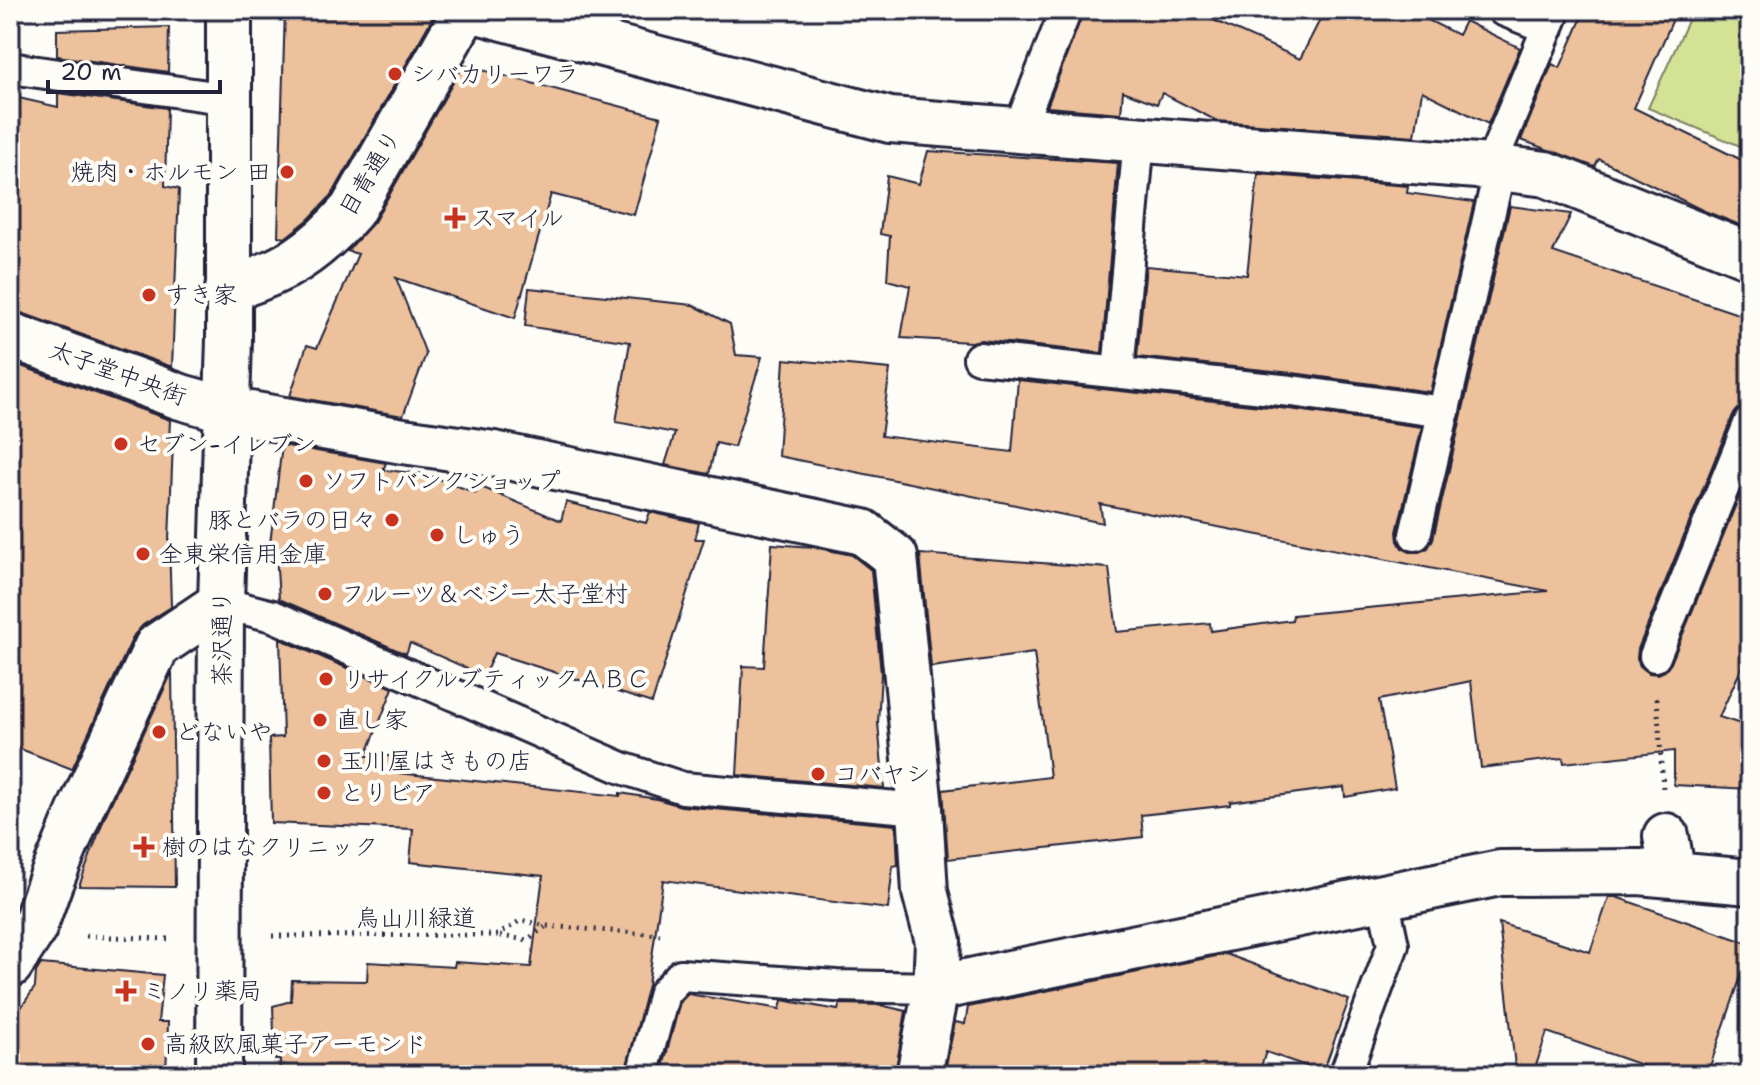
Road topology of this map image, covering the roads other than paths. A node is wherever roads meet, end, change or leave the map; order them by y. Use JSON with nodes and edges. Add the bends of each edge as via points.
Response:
{"nodes":[{"id":1,"x":229,"y":10,"type":"edge"},
{"id":2,"x":466,"y":10,"type":"edge"},
{"id":3,"x":474,"y":10,"type":"edge"},
{"id":4,"x":1066,"y":10,"type":"edge"},
{"id":5,"x":1503,"y":10,"type":"edge"},
{"id":6,"x":1552,"y":19,"type":"edge"},
{"id":7,"x":10,"y":68,"type":"edge"},
{"id":8,"x":229,"y":99,"type":"junction"},
{"id":9,"x":1019,"y":129,"type":"junction"},
{"id":10,"x":1139,"y":139,"type":"junction"},
{"id":11,"x":1495,"y":168,"type":"junction"},
{"id":12,"x":1750,"y":256,"type":"edge"},
{"id":13,"x":228,"y":289,"type":"junction"},
{"id":14,"x":10,"y":335,"type":"edge"},
{"id":15,"x":979,"y":358,"type":"dead end"},
{"id":16,"x":1118,"y":372,"type":"junction"},
{"id":17,"x":227,"y":410,"type":"junction"},
{"id":18,"x":1444,"y":412,"type":"junction"},
{"id":19,"x":1750,"y":422,"type":"edge"},
{"id":20,"x":1415,"y":535,"type":"dead end"},
{"id":21,"x":221,"y":603,"type":"junction"},
{"id":22,"x":1655,"y":656,"type":"road end"},
{"id":23,"x":920,"y":809,"type":"junction"},
{"id":24,"x":1750,"y":882,"type":"edge"},
{"id":25,"x":1383,"y":898,"type":"junction"},
{"id":26,"x":10,"y":965,"type":"edge"},
{"id":27,"x":936,"y":988,"type":"junction"},
{"id":28,"x":219,"y":1075,"type":"edge"},
{"id":29,"x":642,"y":1075,"type":"edge"},
{"id":30,"x":919,"y":1075,"type":"edge"},
{"id":31,"x":1345,"y":1075,"type":"edge"}],
"edges":[{"from":1,"to":8,"type":"street","name":"茶沢通り"},
{"from":2,"to":13,"type":"street","name":"目青通り","via":[[352,210],[293,264]]},
{"from":3,"to":9,"type":"street","via":[[890,120]]},
{"from":4,"to":9,"type":"lane"},
{"from":5,"to":6,"type":"lane"},
{"from":6,"to":11,"type":"lane"},
{"from":7,"to":8,"type":"lane"},
{"from":8,"to":13,"type":"street","name":"茶沢通り"},
{"from":9,"to":10,"type":"street"},
{"from":10,"to":11,"type":"street"},
{"from":10,"to":16,"type":"lane"},
{"from":11,"to":12,"type":"street","via":[[1546,174]]},
{"from":11,"to":18,"type":"lane"},
{"from":13,"to":17,"type":"street","name":"茶沢通り"},
{"from":14,"to":17,"type":"street","name":"太子堂中央街"},
{"from":15,"to":16,"type":"lane"},
{"from":16,"to":18,"type":"lane"},
{"from":17,"to":21,"type":"street","name":"茶沢通り"},
{"from":17,"to":23,"type":"street","name":"太子堂中央街","via":[[494,454],[863,532],[895,557]]},
{"from":18,"to":20,"type":"lane"},
{"from":19,"to":22,"type":"lane"},
{"from":21,"to":23,"type":"lane","via":[[273,616],[622,768],[683,788]]},
{"from":21,"to":26,"type":"street","via":[[157,646],[82,806],[34,928]]},
{"from":21,"to":28,"type":"street","name":"茶沢通り"},
{"from":23,"to":27,"type":"street","name":"太子堂中央街","via":[[925,892],[938,941]]},
{"from":24,"to":25,"type":"street","via":[[1670,856],[1639,872],[1500,873]]},
{"from":25,"to":27,"type":"street"},
{"from":25,"to":31,"type":"lane","via":[[1393,945]]},
{"from":27,"to":29,"type":"lane","via":[[681,975],[664,993]]},
{"from":27,"to":30,"type":"street","name":"太子堂中央街"}]}
